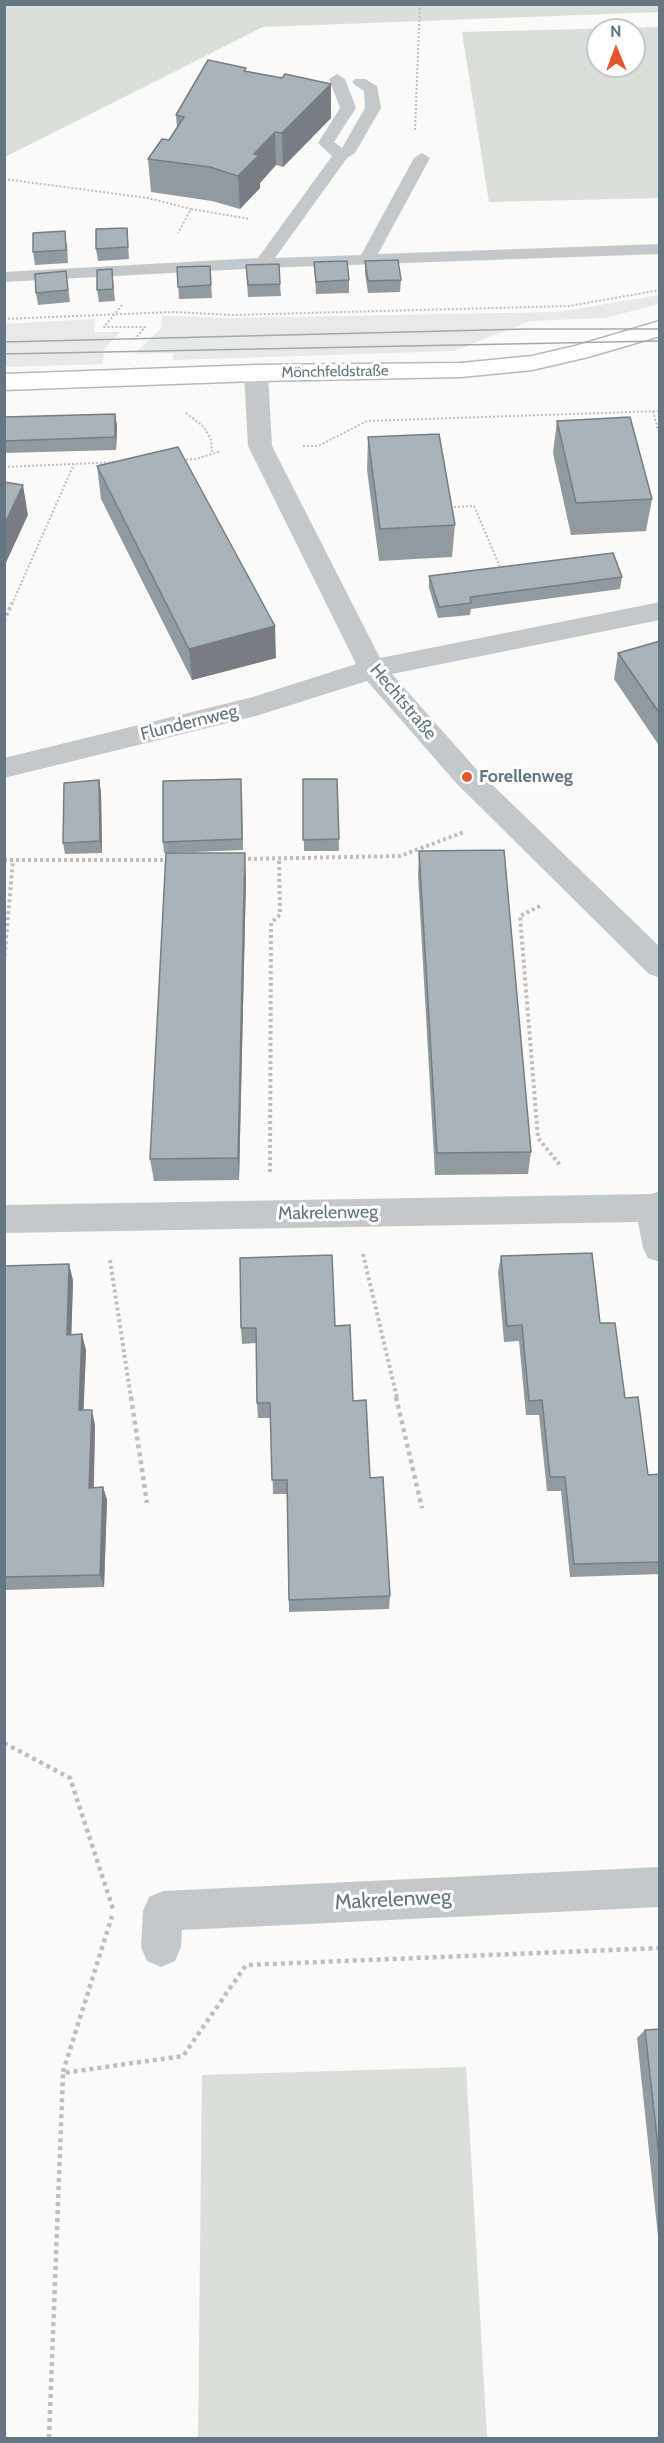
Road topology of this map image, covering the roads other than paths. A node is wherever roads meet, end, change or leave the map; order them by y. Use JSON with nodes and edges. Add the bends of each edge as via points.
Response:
{"nodes":[{"id":1,"x":337,"y":79,"type":"dead end"},
{"id":2,"x":360,"y":82,"type":"dead end"},
{"id":3,"x":341,"y":154,"type":"junction"},
{"id":4,"x":422,"y":158,"type":"road end"},
{"id":5,"x":660,"y":249,"type":"edge"},
{"id":6,"x":367,"y":259,"type":"junction"},
{"id":7,"x":263,"y":263,"type":"junction"},
{"id":8,"x":4,"y":277,"type":"edge"},
{"id":9,"x":660,"y":328,"type":"edge"},
{"id":10,"x":256,"y":373,"type":"junction"},
{"id":11,"x":4,"y":381,"type":"edge"},
{"id":12,"x":660,"y":612,"type":"edge"},
{"id":13,"x":372,"y":669,"type":"junction"},
{"id":14,"x":4,"y":768,"type":"edge"},
{"id":15,"x":660,"y":966,"type":"edge"},
{"id":16,"x":655,"y":1206,"type":"edge"},
{"id":17,"x":4,"y":1219,"type":"edge"},
{"id":18,"x":660,"y":1248,"type":"edge"},
{"id":19,"x":660,"y":1887,"type":"edge"},
{"id":20,"x":161,"y":1947,"type":"dead end"}],
"edges":[{"from":1,"to":3,"type":"lane","via":[[348,108],[326,143]]},
{"from":2,"to":3,"type":"lane","via":[[372,89],[373,108],[349,150]]},
{"from":3,"to":7,"type":"lane"},
{"from":4,"to":6,"type":"lane"},
{"from":5,"to":6,"type":"lane"},
{"from":6,"to":7,"type":"lane"},
{"from":7,"to":8,"type":"lane"},
{"from":9,"to":10,"type":"main road","name":"Mönchfeldstraße","via":[[532,363],[461,369]]},
{"from":10,"to":11,"type":"main road","name":"Mönchfeldstraße"},
{"from":10,"to":13,"type":"street","name":"Hechtstraße","via":[[260,446]]},
{"from":12,"to":13,"type":"street"},
{"from":13,"to":14,"type":"street","name":"Flundernweg","via":[[256,706]]},
{"from":13,"to":15,"type":"street","name":"Hechtstraße","via":[[467,777]]},
{"from":16,"to":17,"type":"street","name":"Makrelenweg"},
{"from":16,"to":18,"type":"street","name":"Makrelenweg"},
{"from":19,"to":20,"type":"street","name":"Makrelenweg","via":[[163,1911]]}]}
